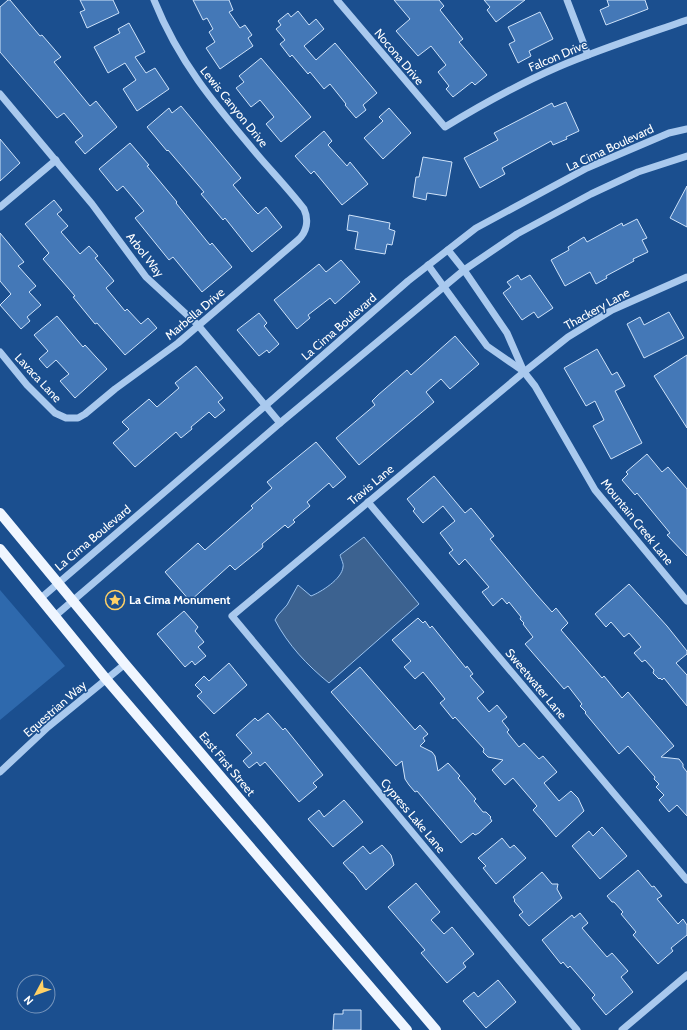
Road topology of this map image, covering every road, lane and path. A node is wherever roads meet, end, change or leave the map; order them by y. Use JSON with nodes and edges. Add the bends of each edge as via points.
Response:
{"nodes":[{"id":1,"x":154,"y":0,"type":"edge"},
{"id":2,"x":337,"y":0,"type":"edge"},
{"id":3,"x":566,"y":0,"type":"edge"},
{"id":4,"x":687,"y":20,"type":"edge"},
{"id":5,"x":588,"y":55,"type":"junction"},
{"id":6,"x":0,"y":94,"type":"edge"},
{"id":7,"x":445,"y":128,"type":"joint"},
{"id":8,"x":687,"y":129,"type":"edge"},
{"id":9,"x":687,"y":156,"type":"edge"},
{"id":10,"x":56,"y":160,"type":"junction"},
{"id":11,"x":0,"y":207,"type":"edge"},
{"id":12,"x":307,"y":221,"type":"joint"},
{"id":13,"x":448,"y":250,"type":"junction"},
{"id":14,"x":428,"y":266,"type":"junction"},
{"id":15,"x":464,"y":270,"type":"junction"},
{"id":16,"x":687,"y":277,"type":"edge"},
{"id":17,"x":444,"y":287,"type":"junction"},
{"id":18,"x":198,"y":326,"type":"junction"},
{"id":19,"x":0,"y":352,"type":"edge"},
{"id":20,"x":524,"y":372,"type":"junction"},
{"id":21,"x":265,"y":406,"type":"junction"},
{"id":22,"x":85,"y":414,"type":"joint"},
{"id":23,"x":280,"y":423,"type":"junction"},
{"id":24,"x":368,"y":502,"type":"junction"},
{"id":25,"x":0,"y":513,"type":"edge"},
{"id":26,"x":0,"y":549,"type":"edge"},
{"id":27,"x":59,"y":582,"type":"junction"},
{"id":28,"x":41,"y":598,"type":"junction"},
{"id":29,"x":74,"y":601,"type":"junction"},
{"id":30,"x":687,"y":601,"type":"edge"},
{"id":31,"x":55,"y":616,"type":"junction"},
{"id":32,"x":232,"y":616,"type":"joint"},
{"id":33,"x":126,"y":664,"type":"junction"},
{"id":34,"x":106,"y":679,"type":"junction"},
{"id":35,"x":0,"y":772,"type":"edge"},
{"id":36,"x":687,"y":880,"type":"edge"},
{"id":37,"x":687,"y":975,"type":"edge"},
{"id":38,"x":408,"y":1030,"type":"edge"},
{"id":39,"x":436,"y":1030,"type":"edge"},
{"id":40,"x":577,"y":1030,"type":"edge"},
{"id":41,"x":622,"y":1030,"type":"edge"}],
"edges":[{"from":1,"to":12,"type":"street","name":"Lewis Canyon Drive","via":[[169,34],[191,72],[217,107],[301,206],[306,213]]},
{"from":2,"to":7,"type":"street","name":"Nocona Drive"},
{"from":3,"to":5,"type":"street"},
{"from":4,"to":5,"type":"street","name":"Falcon Drive"},
{"from":5,"to":7,"type":"street","name":"Falcon Drive","via":[[510,90]]},
{"from":6,"to":10,"type":"street","name":"Arbol Way"},
{"from":8,"to":13,"type":"street","name":"La Cima Boulevard","via":[[669,133],[587,168],[476,228]]},
{"from":9,"to":15,"type":"street","via":[[638,172],[591,194],[517,234]]},
{"from":10,"to":11,"type":"street"},
{"from":10,"to":18,"type":"street","name":"Arbol Way","via":[[146,277]]},
{"from":12,"to":18,"type":"street","name":"Marbella Drive","via":[[301,238]]},
{"from":13,"to":14,"type":"street","name":"La Cima Boulevard"},
{"from":13,"to":15,"type":"street","name":"Mountain Creek Lane"},
{"from":14,"to":17,"type":"street","name":"Mountain Creek Lane"},
{"from":14,"to":21,"type":"street","name":"La Cima Boulevard","via":[[408,280]]},
{"from":15,"to":17,"type":"street"},
{"from":15,"to":20,"type":"street","name":"Mountain Creek Lane","via":[[507,333]]},
{"from":16,"to":20,"type":"street","name":"Thackery Lane","via":[[612,310],[568,337]]},
{"from":17,"to":20,"type":"street","name":"Mountain Creek Lane","via":[[487,346]]},
{"from":17,"to":23,"type":"street"},
{"from":18,"to":21,"type":"street","name":"Arbol Way"},
{"from":18,"to":22,"type":"street","name":"Marbella Drive","via":[[115,388]]},
{"from":19,"to":22,"type":"street","name":"Lavaca Lane","via":[[27,385],[58,415],[70,419]]},
{"from":20,"to":24,"type":"street","name":"Travis Lane"},
{"from":20,"to":30,"type":"street","name":"Mountain Creek Lane","via":[[535,386],[595,490]]},
{"from":21,"to":23,"type":"street","name":"Arbol Way"},
{"from":21,"to":27,"type":"street","name":"La Cima Boulevard"},
{"from":23,"to":29,"type":"street"},
{"from":24,"to":32,"type":"street","name":"Travis Lane"},
{"from":24,"to":36,"type":"street","name":"Sweetwater Lane"},
{"from":25,"to":27,"type":"main road","name":"East First Street"},
{"from":26,"to":28,"type":"main road"},
{"from":27,"to":28,"type":"street","name":"La Cima Boulevard"},
{"from":27,"to":29,"type":"main road","name":"East First Street"},
{"from":28,"to":31,"type":"main road"},
{"from":29,"to":31,"type":"street"},
{"from":29,"to":33,"type":"main road","name":"East First Street"},
{"from":31,"to":34,"type":"main road"},
{"from":32,"to":40,"type":"street","name":"Cypress Lake Lane"},
{"from":33,"to":34,"type":"street","name":"Equestrian Way"},
{"from":33,"to":39,"type":"main road","name":"East First Street"},
{"from":34,"to":35,"type":"street","name":"Equestrian Way","via":[[48,727]]},
{"from":34,"to":38,"type":"main road"},
{"from":37,"to":41,"type":"street"}]}
